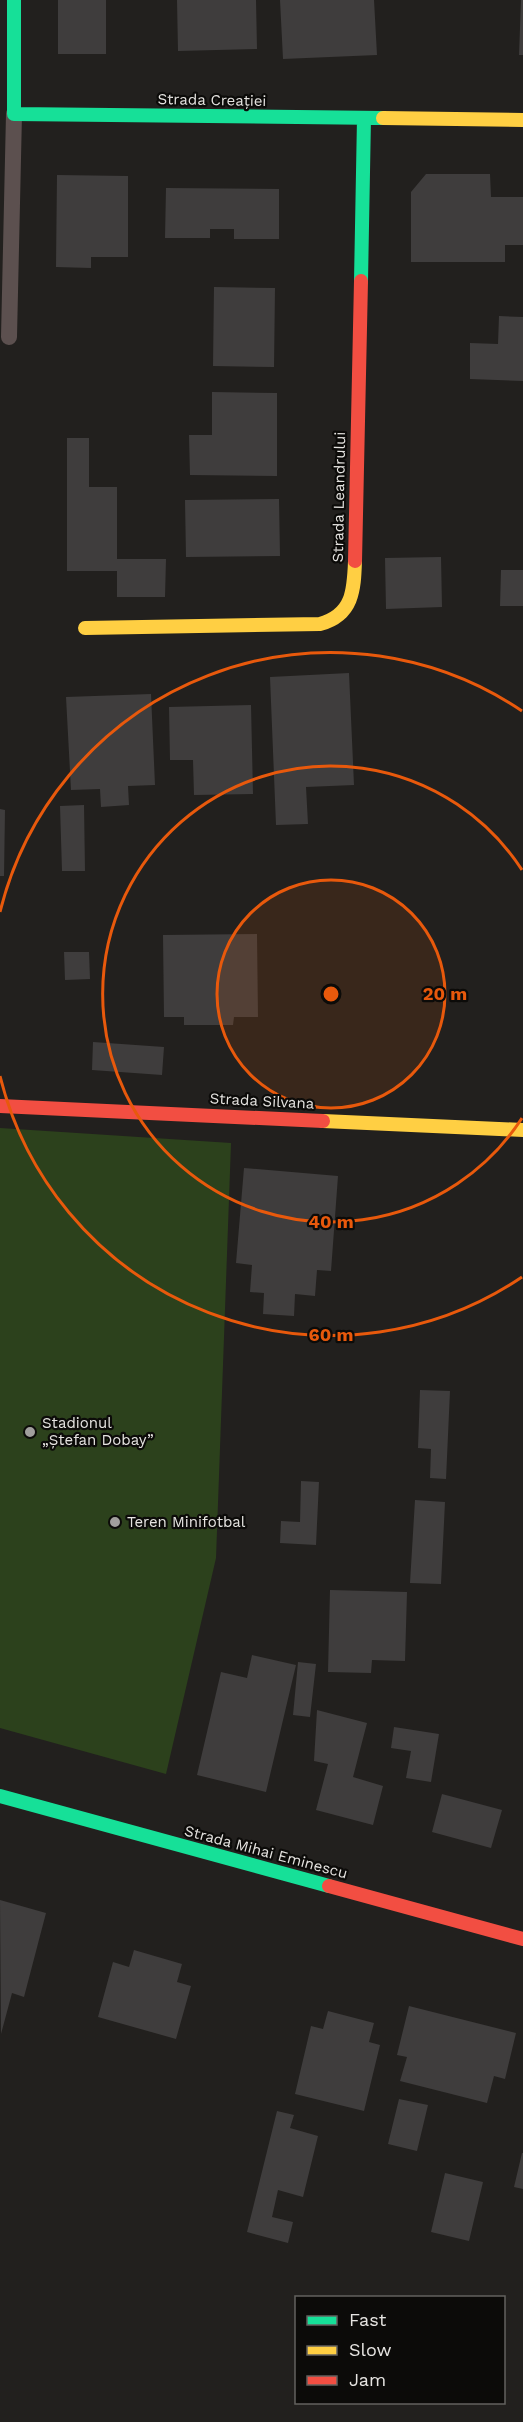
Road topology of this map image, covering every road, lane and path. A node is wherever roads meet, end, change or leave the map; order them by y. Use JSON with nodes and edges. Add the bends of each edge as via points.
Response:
{"nodes":[{"id":1,"x":14,"y":0,"type":"edge"},
{"id":2,"x":14,"y":114,"type":"junction"},
{"id":3,"x":364,"y":118,"type":"junction"},
{"id":4,"x":523,"y":120,"type":"edge"},
{"id":5,"x":9,"y":337,"type":"dead end"},
{"id":6,"x":85,"y":628,"type":"dead end"},
{"id":7,"x":0,"y":1106,"type":"edge"},
{"id":8,"x":523,"y":1130,"type":"edge"},
{"id":9,"x":0,"y":1796,"type":"edge"},
{"id":10,"x":523,"y":1940,"type":"edge"}],
"edges":[{"from":1,"to":2,"type":"street"},
{"from":2,"to":3,"type":"street","name":"Strada Creației"},
{"from":2,"to":5,"type":"lane"},
{"from":3,"to":4,"type":"street","name":"Strada Creației"},
{"from":3,"to":6,"type":"street","name":"Strada Leandrului","via":[[354,590],[346,610],[329,623],[311,625]]},
{"from":7,"to":8,"type":"street","name":"Strada Silvana"},
{"from":9,"to":10,"type":"street","name":"Strada Mihai Eminescu"}]}
